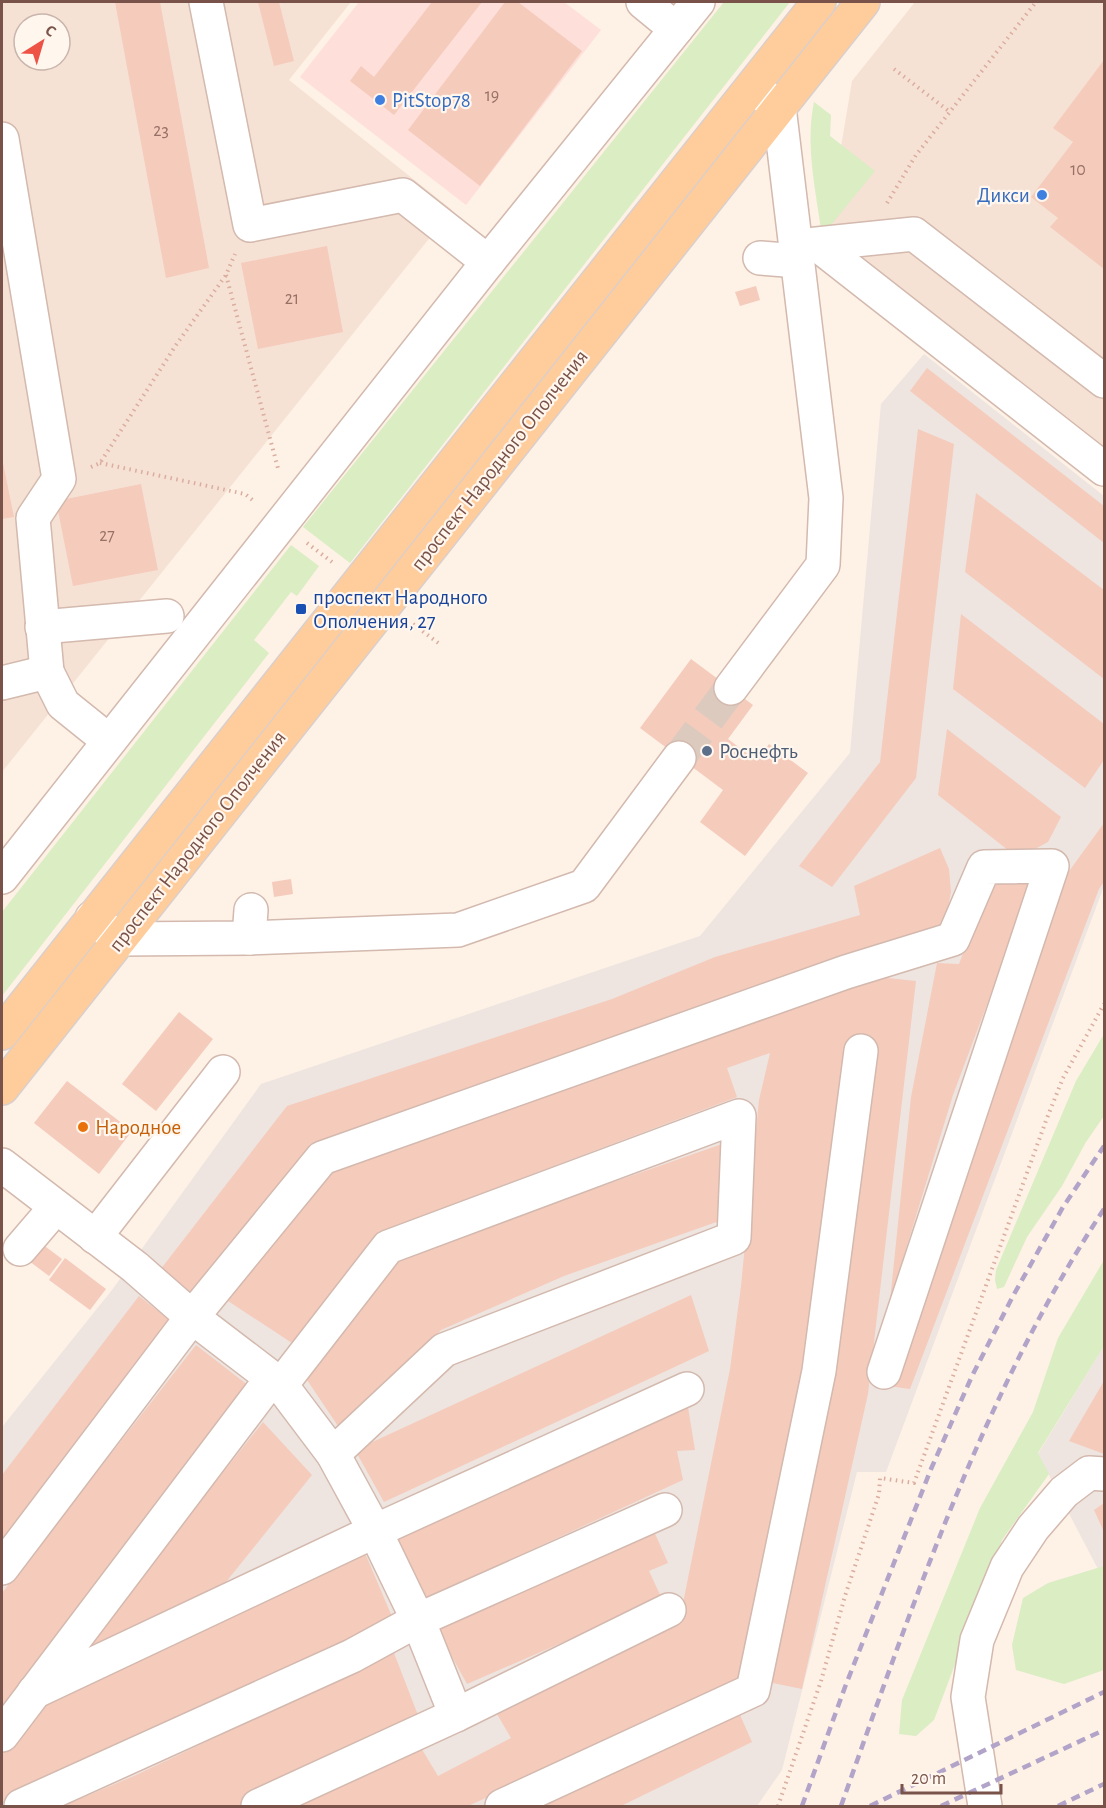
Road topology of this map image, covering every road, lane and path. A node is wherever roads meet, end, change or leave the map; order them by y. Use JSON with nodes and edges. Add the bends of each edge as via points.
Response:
{"nodes":[{"id":1,"x":206,"y":2,"type":"edge"},
{"id":2,"x":642,"y":2,"type":"edge"},
{"id":3,"x":698,"y":2,"type":"edge"},
{"id":4,"x":819,"y":2,"type":"edge"},
{"id":5,"x":863,"y":2,"type":"edge"},
{"id":6,"x":1036,"y":2,"type":"edge"},
{"id":7,"x":676,"y":29,"type":"junction"},
{"id":8,"x":894,"y":69,"type":"dead end"},
{"id":9,"x":751,"y":86,"type":"junction"},
{"id":10,"x":779,"y":107,"type":"junction"},
{"id":11,"x":950,"y":112,"type":"junction"},
{"id":12,"x":2,"y":139,"type":"edge"},
{"id":13,"x":250,"y":225,"type":"junction"},
{"id":14,"x":865,"y":239,"type":"junction"},
{"id":15,"x":804,"y":250,"type":"junction"},
{"id":16,"x":760,"y":258,"type":"dead end"},
{"id":17,"x":488,"y":262,"type":"junction"},
{"id":18,"x":226,"y":275,"type":"junction"},
{"id":19,"x":1104,"y":381,"type":"edge"},
{"id":20,"x":100,"y":463,"type":"junction"},
{"id":21,"x":1104,"y":469,"type":"edge"},
{"id":22,"x":280,"y":473,"type":"dead end"},
{"id":23,"x":59,"y":479,"type":"junction"},
{"id":24,"x":256,"y":503,"type":"dead end"},
{"id":25,"x":299,"y":537,"type":"dead end"},
{"id":26,"x":336,"y":565,"type":"dead end"},
{"id":27,"x":167,"y":616,"type":"dead end"},
{"id":28,"x":408,"y":620,"type":"dead end"},
{"id":29,"x":42,"y":627,"type":"junction"},
{"id":30,"x":441,"y":645,"type":"dead end"},
{"id":31,"x":48,"y":672,"type":"junction"},
{"id":32,"x":2,"y":683,"type":"edge"},
{"id":33,"x":731,"y":688,"type":"tunnel mouth"},
{"id":34,"x":109,"y":741,"type":"junction"},
{"id":35,"x":679,"y":758,"type":"tunnel mouth"},
{"id":36,"x":2,"y":877,"type":"edge"},
{"id":37,"x":92,"y":918,"type":"junction"},
{"id":38,"x":119,"y":939,"type":"junction"},
{"id":39,"x":1104,"y":1004,"type":"edge"},
{"id":40,"x":2,"y":1033,"type":"edge"},
{"id":41,"x":861,"y":1052,"type":"dead end"},
{"id":42,"x":223,"y":1072,"type":"dead end"},
{"id":43,"x":2,"y":1088,"type":"edge"},
{"id":44,"x":2,"y":1164,"type":"edge"},
{"id":45,"x":56,"y":1207,"type":"junction"},
{"id":46,"x":95,"y":1237,"type":"junction"},
{"id":47,"x":20,"y":1249,"type":"dead end"},
{"id":48,"x":192,"y":1317,"type":"junction"},
{"id":49,"x":884,"y":1371,"type":"dead end"},
{"id":50,"x":276,"y":1382,"type":"junction"},
{"id":51,"x":687,"y":1389,"type":"dead end"},
{"id":52,"x":333,"y":1454,"type":"junction"},
{"id":53,"x":1097,"y":1473,"type":"edge"},
{"id":54,"x":665,"y":1510,"type":"dead end"},
{"id":55,"x":375,"y":1531,"type":"junction"},
{"id":56,"x":2,"y":1568,"type":"edge"},
{"id":57,"x":669,"y":1610,"type":"dead end"},
{"id":58,"x":418,"y":1620,"type":"junction"},
{"id":59,"x":34,"y":1692,"type":"junction"},
{"id":60,"x":456,"y":1715,"type":"junction"},
{"id":61,"x":2,"y":1735,"type":"edge"},
{"id":62,"x":21,"y":1806,"type":"edge"},
{"id":63,"x":258,"y":1806,"type":"edge"},
{"id":64,"x":502,"y":1806,"type":"edge"},
{"id":65,"x":778,"y":1806,"type":"edge"},
{"id":66,"x":985,"y":1806,"type":"edge"}],
"edges":[{"from":1,"to":13,"type":"street"},
{"from":2,"to":7,"type":"street"},
{"from":3,"to":7,"type":"street"},
{"from":4,"to":9,"type":"main road","name":"проспект Народного Ополчения"},
{"from":5,"to":10,"type":"main road","name":"проспект Народного Ополчения"},
{"from":6,"to":11,"type":"path"},
{"from":7,"to":17,"type":"street"},
{"from":8,"to":11,"type":"path"},
{"from":9,"to":10,"type":"street"},
{"from":9,"to":37,"type":"main road","name":"проспект Народного Ополчения"},
{"from":10,"to":15,"type":"street"},
{"from":10,"to":38,"type":"main road","name":"проспект Народного Ополчения"},
{"from":11,"to":14,"type":"path","via":[[916,155]]},
{"from":12,"to":23,"type":"street"},
{"from":13,"to":17,"type":"street","via":[[403,195]]},
{"from":13,"to":18,"type":"path"},
{"from":14,"to":15,"type":"street"},
{"from":14,"to":19,"type":"street","via":[[914,234]]},
{"from":15,"to":16,"type":"street"},
{"from":15,"to":21,"type":"street"},
{"from":15,"to":33,"type":"street","via":[[826,498],[823,565]]},
{"from":17,"to":34,"type":"street"},
{"from":18,"to":20,"type":"path"},
{"from":18,"to":22,"type":"path"},
{"from":20,"to":23,"type":"path"},
{"from":20,"to":24,"type":"path","via":[[245,494]]},
{"from":23,"to":29,"type":"street","via":[[33,518]]},
{"from":25,"to":26,"type":"path"},
{"from":27,"to":29,"type":"street"},
{"from":28,"to":30,"type":"path"},
{"from":29,"to":31,"type":"street"},
{"from":31,"to":32,"type":"street"},
{"from":31,"to":34,"type":"street","via":[[63,704]]},
{"from":34,"to":36,"type":"street"},
{"from":35,"to":38,"type":"street","via":[[584,886],[458,930],[250,924]]},
{"from":37,"to":38,"type":"street"},
{"from":37,"to":40,"type":"main road","name":"проспект Народного Ополчения"},
{"from":38,"to":43,"type":"main road","name":"проспект Народного Ополчения"},
{"from":39,"to":65,"type":"path","via":[[1068,1069],[1047,1118],[914,1483],[880,1478],[879,1494],[821,1681]]},
{"from":41,"to":64,"type":"street","via":[[819,1371],[753,1690]]},
{"from":42,"to":46,"type":"street"},
{"from":44,"to":45,"type":"street"},
{"from":45,"to":46,"type":"street"},
{"from":45,"to":47,"type":"street"},
{"from":46,"to":48,"type":"street"},
{"from":48,"to":49,"type":"street","via":[[322,1158],[846,972],[953,939],[984,867],[1052,866]]},
{"from":48,"to":50,"type":"street"},
{"from":48,"to":56,"type":"street"},
{"from":50,"to":52,"type":"street"},
{"from":50,"to":52,"type":"street","via":[[388,1247],[740,1116],[734,1238],[444,1350]]},
{"from":50,"to":59,"type":"street"},
{"from":51,"to":55,"type":"street"},
{"from":52,"to":55,"type":"street"},
{"from":53,"to":66,"type":"street","via":[[1064,1492],[1033,1528],[1007,1567],[976,1640],[968,1697]]},
{"from":54,"to":58,"type":"street"},
{"from":55,"to":58,"type":"street"},
{"from":55,"to":59,"type":"street"},
{"from":57,"to":60,"type":"street"},
{"from":58,"to":60,"type":"street"},
{"from":58,"to":62,"type":"street","via":[[352,1656]]},
{"from":59,"to":61,"type":"street"},
{"from":60,"to":63,"type":"street"}]}
